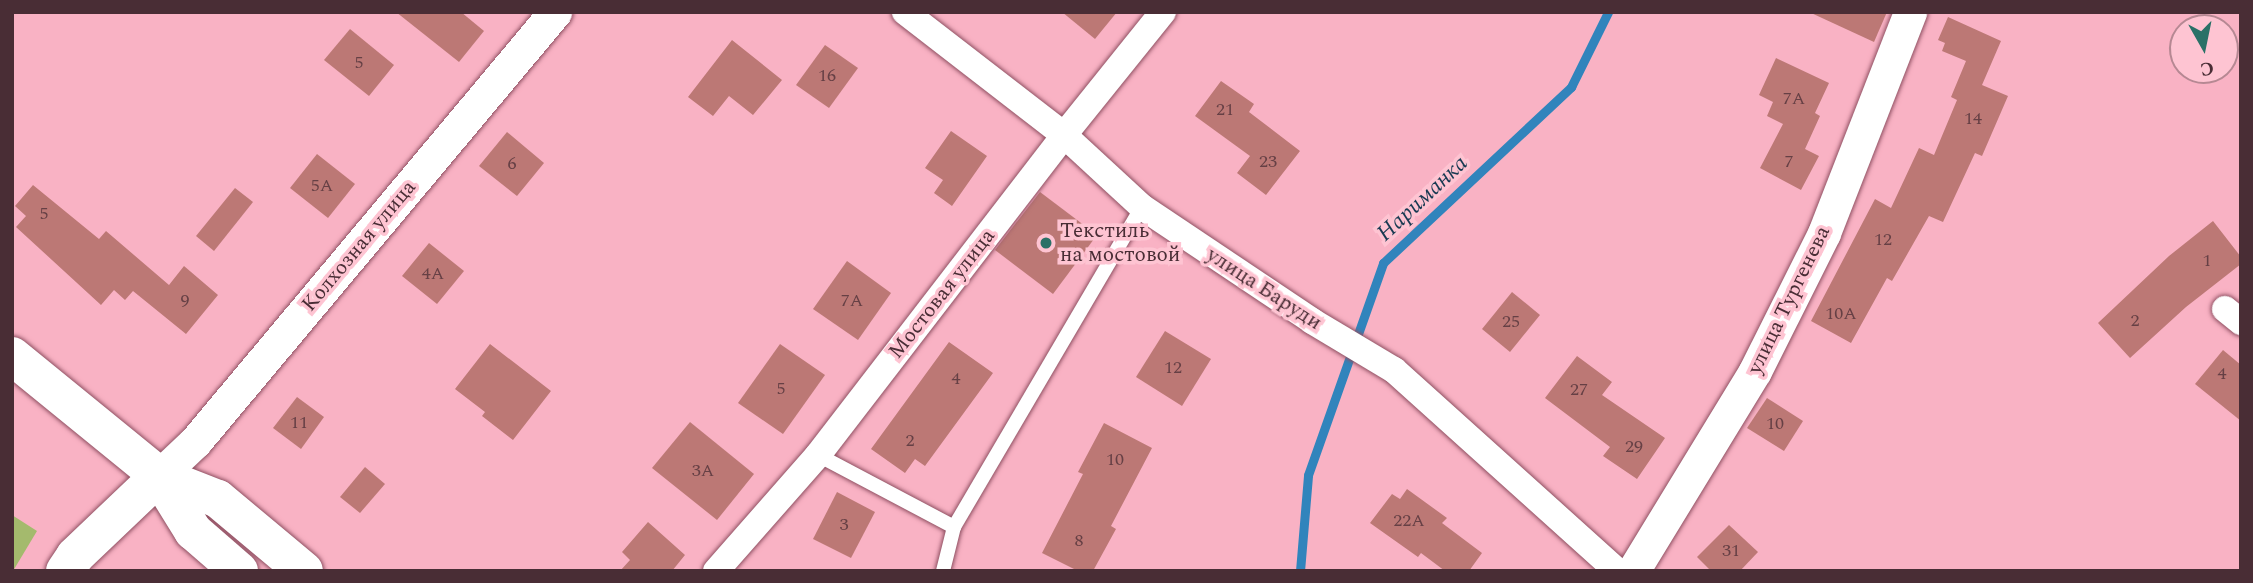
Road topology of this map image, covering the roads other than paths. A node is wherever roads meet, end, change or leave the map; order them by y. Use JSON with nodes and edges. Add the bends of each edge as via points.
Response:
{"nodes":[{"id":1,"x":555,"y":12,"type":"edge"},
{"id":2,"x":905,"y":12,"type":"edge"},
{"id":3,"x":1163,"y":12,"type":"edge"},
{"id":4,"x":1910,"y":12,"type":"edge"},
{"id":5,"x":1064,"y":135,"type":"junction"},
{"id":6,"x":1142,"y":207,"type":"junction"},
{"id":7,"x":12,"y":356,"type":"edge"},
{"id":8,"x":818,"y":455,"type":"junction"},
{"id":9,"x":159,"y":476,"type":"junction"},
{"id":10,"x":954,"y":527,"type":"junction"},
{"id":11,"x":65,"y":571,"type":"edge"},
{"id":12,"x":239,"y":571,"type":"edge"},
{"id":13,"x":304,"y":571,"type":"edge"},
{"id":14,"x":716,"y":571,"type":"edge"},
{"id":15,"x":943,"y":571,"type":"edge"},
{"id":16,"x":1617,"y":571,"type":"edge"},
{"id":17,"x":1633,"y":571,"type":"edge"}],
"edges":[{"from":1,"to":9,"type":"street","name":"Колхозная улица","via":[[195,442]]},
{"from":2,"to":5,"type":"street","name":"улица Баруди"},
{"from":3,"to":5,"type":"street","name":"Мостовая улица"},
{"from":4,"to":17,"type":"street","name":"улица Тургенева","via":[[1825,233],[1755,371]]},
{"from":5,"to":6,"type":"street","name":"улица Баруди"},
{"from":5,"to":8,"type":"street","name":"Мостовая улица"},
{"from":6,"to":10,"type":"lane"},
{"from":6,"to":16,"type":"street","name":"улица Баруди","via":[[1394,370]]},
{"from":7,"to":9,"type":"main road"},
{"from":8,"to":10,"type":"lane"},
{"from":8,"to":14,"type":"street","name":"Мостовая улица"},
{"from":9,"to":11,"type":"main road"},
{"from":9,"to":12,"type":"main road","via":[[192,531]]},
{"from":9,"to":13,"type":"main road","via":[[218,499]]},
{"from":10,"to":15,"type":"lane"}]}
